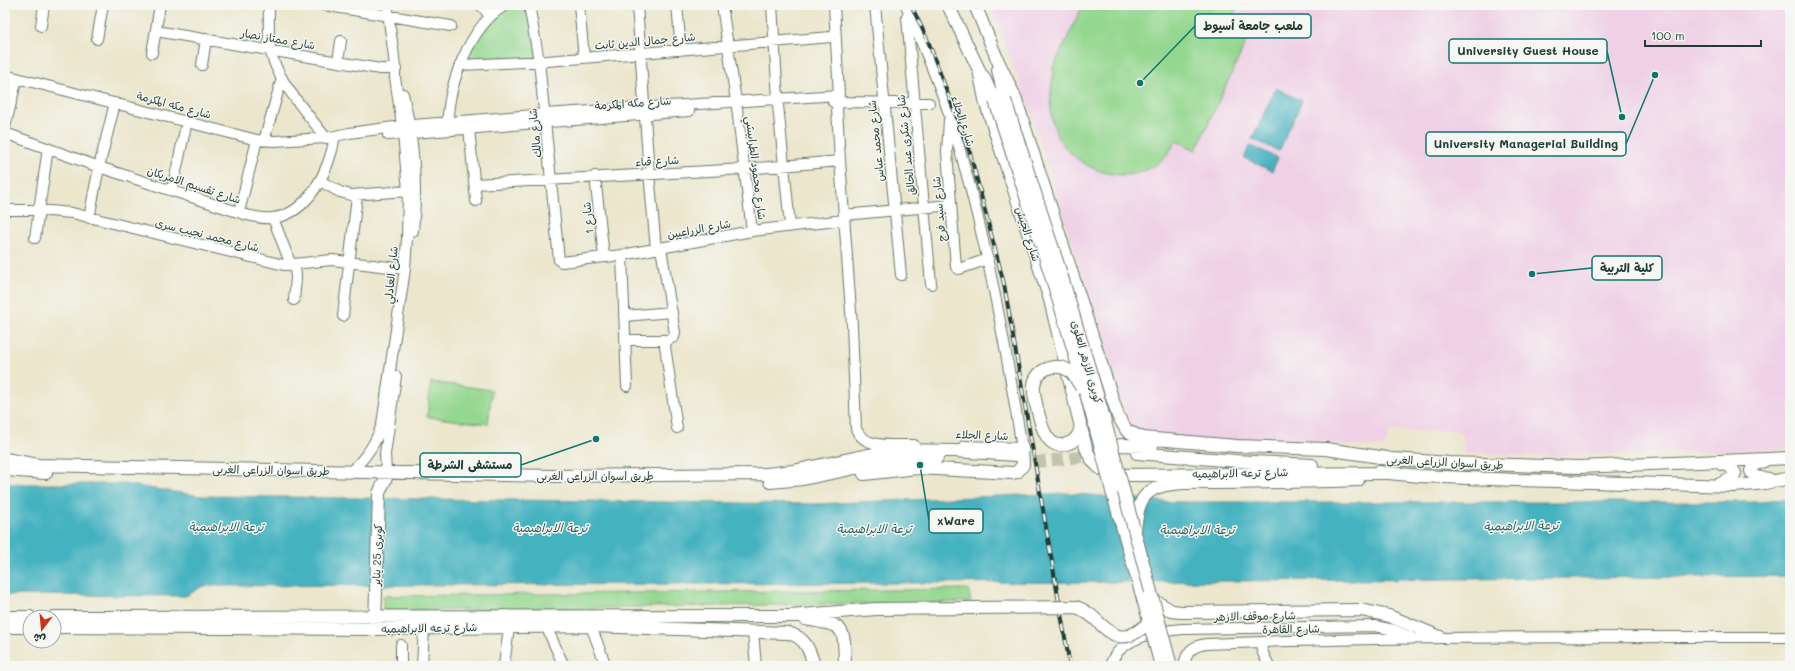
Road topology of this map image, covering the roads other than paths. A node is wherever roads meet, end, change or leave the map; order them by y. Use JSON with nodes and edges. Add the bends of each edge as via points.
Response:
{"nodes":[{"id":1,"x":44,"y":5,"type":"edge"},
{"id":2,"x":103,"y":5,"type":"edge"},
{"id":3,"x":160,"y":5,"type":"edge"},
{"id":4,"x":269,"y":5,"type":"edge"},
{"id":5,"x":323,"y":5,"type":"edge"},
{"id":6,"x":388,"y":5,"type":"edge"},
{"id":7,"x":481,"y":5,"type":"edge"},
{"id":8,"x":506,"y":5,"type":"edge"},
{"id":9,"x":529,"y":5,"type":"edge"},
{"id":10,"x":579,"y":5,"type":"edge"},
{"id":11,"x":637,"y":5,"type":"edge"},
{"id":12,"x":677,"y":5,"type":"edge"},
{"id":13,"x":722,"y":5,"type":"edge"},
{"id":14,"x":772,"y":5,"type":"edge"},
{"id":15,"x":829,"y":5,"type":"edge"},
{"id":16,"x":834,"y":5,"type":"edge"},
{"id":17,"x":875,"y":5,"type":"edge"},
{"id":18,"x":905,"y":5,"type":"edge"},
{"id":19,"x":948,"y":5,"type":"edge"},
{"id":20,"x":975,"y":5,"type":"edge"},
{"id":21,"x":389,"y":16,"type":"junction"},
{"id":22,"x":490,"y":16,"type":"junction"},
{"id":23,"x":41,"y":26,"type":"dead end"},
{"id":24,"x":451,"y":26,"type":"dead end"},
{"id":25,"x":156,"y":31,"type":"junction"},
{"id":26,"x":831,"y":37,"type":"junction"},
{"id":27,"x":97,"y":39,"type":"dead end"},
{"id":28,"x":206,"y":39,"type":"junction"},
{"id":29,"x":341,"y":41,"type":"dead end"},
{"id":30,"x":775,"y":41,"type":"junction"},
{"id":31,"x":729,"y":45,"type":"junction"},
{"id":32,"x":271,"y":50,"type":"junction"},
{"id":33,"x":681,"y":50,"type":"junction"},
{"id":34,"x":152,"y":53,"type":"dead end"},
{"id":35,"x":641,"y":53,"type":"junction"},
{"id":36,"x":584,"y":58,"type":"junction"},
{"id":37,"x":539,"y":60,"type":"junction"},
{"id":38,"x":998,"y":61,"type":"junction"},
{"id":39,"x":338,"y":62,"type":"junction"},
{"id":40,"x":202,"y":65,"type":"dead end"},
{"id":41,"x":461,"y":65,"type":"junction"},
{"id":42,"x":396,"y":69,"type":"junction"},
{"id":43,"x":979,"y":70,"type":"junction"},
{"id":44,"x":5,"y":75,"type":"edge"},
{"id":45,"x":17,"y":78,"type":"junction"},
{"id":46,"x":282,"y":78,"type":"junction"},
{"id":47,"x":837,"y":101,"type":"junction"},
{"id":48,"x":1000,"y":101,"type":"junction"},
{"id":49,"x":778,"y":102,"type":"junction"},
{"id":50,"x":884,"y":102,"type":"junction"},
{"id":51,"x":115,"y":103,"type":"junction"},
{"id":52,"x":914,"y":103,"type":"junction"},
{"id":53,"x":929,"y":103,"type":"dead end"},
{"id":54,"x":737,"y":105,"type":"junction"},
{"id":55,"x":645,"y":110,"type":"junction"},
{"id":56,"x":950,"y":115,"type":"junction"},
{"id":57,"x":545,"y":118,"type":"junction"},
{"id":58,"x":187,"y":121,"type":"junction"},
{"id":59,"x":448,"y":126,"type":"junction"},
{"id":60,"x":5,"y":127,"type":"edge"},
{"id":61,"x":469,"y":128,"type":"junction"},
{"id":62,"x":407,"y":130,"type":"junction"},
{"id":63,"x":5,"y":132,"type":"edge"},
{"id":64,"x":333,"y":137,"type":"junction"},
{"id":65,"x":260,"y":140,"type":"junction"},
{"id":66,"x":48,"y":148,"type":"junction"},
{"id":67,"x":840,"y":161,"type":"junction"},
{"id":68,"x":99,"y":167,"type":"junction"},
{"id":69,"x":784,"y":167,"type":"junction"},
{"id":70,"x":744,"y":169,"type":"junction"},
{"id":71,"x":649,"y":173,"type":"junction"},
{"id":72,"x":595,"y":176,"type":"junction"},
{"id":73,"x":551,"y":179,"type":"junction"},
{"id":74,"x":320,"y":181,"type":"junction"},
{"id":75,"x":475,"y":184,"type":"junction"},
{"id":76,"x":172,"y":190,"type":"junction"},
{"id":77,"x":408,"y":191,"type":"junction"},
{"id":78,"x":357,"y":196,"type":"junction"},
{"id":79,"x":476,"y":201,"type":"dead end"},
{"id":80,"x":950,"y":206,"type":"junction"},
{"id":81,"x":925,"y":208,"type":"junction"},
{"id":82,"x":5,"y":210,"type":"edge"},
{"id":83,"x":38,"y":210,"type":"junction"},
{"id":84,"x":896,"y":210,"type":"junction"},
{"id":85,"x":239,"y":212,"type":"junction"},
{"id":86,"x":89,"y":218,"type":"junction"},
{"id":87,"x":273,"y":218,"type":"junction"},
{"id":88,"x":844,"y":218,"type":"junction"},
{"id":89,"x":790,"y":226,"type":"junction"},
{"id":90,"x":752,"y":231,"type":"junction"},
{"id":91,"x":35,"y":238,"type":"dead end"},
{"id":92,"x":658,"y":248,"type":"junction"},
{"id":93,"x":622,"y":255,"type":"junction"},
{"id":94,"x":604,"y":257,"type":"junction"},
{"id":95,"x":988,"y":259,"type":"junction"},
{"id":96,"x":559,"y":260,"type":"joint"},
{"id":97,"x":350,"y":262,"type":"junction"},
{"id":98,"x":293,"y":264,"type":"junction"},
{"id":99,"x":405,"y":269,"type":"junction"},
{"id":100,"x":901,"y":275,"type":"dead end"},
{"id":101,"x":931,"y":284,"type":"dead end"},
{"id":102,"x":294,"y":300,"type":"dead end"},
{"id":103,"x":672,"y":312,"type":"junction"},
{"id":104,"x":343,"y":316,"type":"dead end"},
{"id":105,"x":624,"y":316,"type":"junction"},
{"id":106,"x":625,"y":340,"type":"junction"},
{"id":107,"x":668,"y":340,"type":"junction"},
{"id":108,"x":627,"y":386,"type":"dead end"},
{"id":109,"x":1114,"y":404,"type":"junction"},
{"id":110,"x":1091,"y":407,"type":"junction"},
{"id":111,"x":1078,"y":412,"type":"junction"},
{"id":112,"x":1081,"y":425,"type":"junction"},
{"id":113,"x":677,"y":428,"type":"dead end"},
{"id":114,"x":1018,"y":455,"type":"junction"},
{"id":115,"x":1387,"y":458,"type":"junction"},
{"id":116,"x":1790,"y":458,"type":"edge"},
{"id":117,"x":5,"y":459,"type":"edge"},
{"id":118,"x":1769,"y":459,"type":"junction"},
{"id":119,"x":1714,"y":462,"type":"junction"},
{"id":120,"x":1097,"y":467,"type":"joint"},
{"id":121,"x":5,"y":470,"type":"edge"},
{"id":122,"x":350,"y":472,"type":"junction"},
{"id":123,"x":1385,"y":473,"type":"junction"},
{"id":124,"x":386,"y":475,"type":"junction"},
{"id":125,"x":1420,"y":476,"type":"junction"},
{"id":126,"x":453,"y":477,"type":"junction"},
{"id":127,"x":370,"y":478,"type":"junction"},
{"id":128,"x":1785,"y":479,"type":"edge"},
{"id":129,"x":1718,"y":485,"type":"junction"},
{"id":130,"x":379,"y":493,"type":"junction"},
{"id":131,"x":1135,"y":533,"type":"junction"},
{"id":132,"x":1152,"y":599,"type":"junction"},
{"id":133,"x":790,"y":616,"type":"junction"},
{"id":134,"x":5,"y":617,"type":"edge"},
{"id":135,"x":22,"y":617,"type":"edge"},
{"id":136,"x":62,"y":618,"type":"edge"},
{"id":137,"x":476,"y":621,"type":"junction"},
{"id":138,"x":117,"y":622,"type":"junction"},
{"id":139,"x":1149,"y":622,"type":"junction"},
{"id":140,"x":375,"y":623,"type":"junction"},
{"id":141,"x":62,"y":626,"type":"edge"},
{"id":142,"x":546,"y":626,"type":"junction"},
{"id":143,"x":591,"y":626,"type":"junction"},
{"id":144,"x":5,"y":627,"type":"edge"},
{"id":145,"x":22,"y":627,"type":"edge"},
{"id":146,"x":509,"y":627,"type":"junction"},
{"id":147,"x":424,"y":629,"type":"junction"},
{"id":148,"x":753,"y":632,"type":"junction"},
{"id":149,"x":1440,"y":637,"type":"junction"},
{"id":150,"x":1790,"y":637,"type":"edge"},
{"id":151,"x":1413,"y":638,"type":"junction"},
{"id":152,"x":1260,"y":642,"type":"junction"},
{"id":153,"x":401,"y":645,"type":"dead end"},
{"id":154,"x":401,"y":666,"type":"edge"},
{"id":155,"x":422,"y":666,"type":"edge"},
{"id":156,"x":504,"y":666,"type":"edge"},
{"id":157,"x":564,"y":666,"type":"edge"},
{"id":158,"x":606,"y":666,"type":"edge"},
{"id":159,"x":756,"y":666,"type":"edge"},
{"id":160,"x":814,"y":666,"type":"edge"},
{"id":161,"x":845,"y":666,"type":"edge"},
{"id":162,"x":1110,"y":666,"type":"edge"},
{"id":163,"x":1161,"y":666,"type":"edge"},
{"id":164,"x":1171,"y":666,"type":"edge"},
{"id":165,"x":1184,"y":666,"type":"edge"},
{"id":166,"x":1269,"y":666,"type":"edge"}],
"edges":[{"from":1,"to":23,"type":"street"},
{"from":2,"to":27,"type":"street"},
{"from":3,"to":25,"type":"street"},
{"from":4,"to":32,"type":"street"},
{"from":5,"to":21,"type":"street"},
{"from":6,"to":21,"type":"street","name":"شارع العادلي"},
{"from":7,"to":22,"type":"street"},
{"from":8,"to":22,"type":"street"},
{"from":9,"to":37,"type":"street","name":"شارع مالك"},
{"from":10,"to":36,"type":"street"},
{"from":11,"to":35,"type":"street"},
{"from":12,"to":33,"type":"street"},
{"from":13,"to":31,"type":"street","name":"شارع محمود الطرابيشي"},
{"from":14,"to":30,"type":"street"},
{"from":15,"to":26,"type":"street","name":"شارع الجلاء"},
{"from":16,"to":47,"type":"street","name":"شارع الجلاء"},
{"from":17,"to":50,"type":"street","name":"شارع محمد عباس"},
{"from":18,"to":52,"type":"street","name":"شارع شكرى عبد الخالق"},
{"from":18,"to":56,"type":"street","name":"شارع الجلاء"},
{"from":19,"to":43,"type":"main road","name":"شارع الجيش"},
{"from":20,"to":38,"type":"main road"},
{"from":21,"to":24,"type":"street"},
{"from":21,"to":42,"type":"street","name":"شارع العادلي"},
{"from":22,"to":41,"type":"street","via":[[478,31]]},
{"from":25,"to":28,"type":"street","name":"شارع ممتاز نصار"},
{"from":25,"to":34,"type":"street"},
{"from":26,"to":30,"type":"street","name":"شارع جمال الدين ثابت"},
{"from":26,"to":47,"type":"street","name":"شارع الجلاء"},
{"from":28,"to":32,"type":"street","name":"شارع ممتاز نصار"},
{"from":28,"to":40,"type":"street"},
{"from":29,"to":39,"type":"street"},
{"from":30,"to":31,"type":"street","name":"شارع جمال الدين ثابت"},
{"from":30,"to":49,"type":"street"},
{"from":31,"to":33,"type":"street","name":"شارع جمال الدين ثابت"},
{"from":31,"to":54,"type":"street","name":"شارع محمود الطرابيشي"},
{"from":32,"to":39,"type":"street","name":"شارع ممتاز نصار"},
{"from":32,"to":46,"type":"street"},
{"from":33,"to":35,"type":"street","name":"شارع جمال الدين ثابت"},
{"from":35,"to":36,"type":"street","name":"شارع جمال الدين ثابت"},
{"from":35,"to":55,"type":"street"},
{"from":36,"to":37,"type":"street","name":"شارع جمال الدين ثابت"},
{"from":37,"to":41,"type":"street","name":"شارع جمال الدين ثابت"},
{"from":37,"to":57,"type":"street","name":"شارع مالك"},
{"from":38,"to":48,"type":"main road","name":"كوبرى الازهر العلوى"},
{"from":38,"to":109,"type":"main road","via":[[1015,97]]},
{"from":39,"to":42,"type":"street","name":"شارع ممتاز نصار"},
{"from":41,"to":59,"type":"street","via":[[449,104]]},
{"from":42,"to":62,"type":"street","name":"شارع العادلي","via":[[400,77]]},
{"from":43,"to":48,"type":"main road","name":"كوبرى الازهر العلوى"},
{"from":43,"to":111,"type":"main road","name":"شارع الجيش","via":[[986,104],[1050,300]]},
{"from":44,"to":45,"type":"street","name":"شارع مكه المكرمة"},
{"from":45,"to":51,"type":"street","name":"شارع مكه المكرمة"},
{"from":45,"to":60,"type":"street"},
{"from":46,"to":64,"type":"street"},
{"from":46,"to":65,"type":"street"},
{"from":47,"to":49,"type":"street","name":"شارع مكه المكرمة"},
{"from":47,"to":50,"type":"street","name":"شارع مكه المكرمة"},
{"from":47,"to":67,"type":"street","name":"شارع الجلاء"},
{"from":48,"to":110,"type":"main road","name":"كوبرى الازهر العلوى","bridge":true},
{"from":48,"to":131,"type":"main road","name":"كوبرى الازهر العلوى","bridge":true,"via":[[1062,277]]},
{"from":49,"to":54,"type":"street","name":"شارع مكه المكرمة"},
{"from":49,"to":69,"type":"street"},
{"from":50,"to":52,"type":"street","name":"شارع مكه المكرمة"},
{"from":50,"to":84,"type":"street","name":"شارع محمد عباس"},
{"from":51,"to":58,"type":"street","name":"شارع مكه المكرمة"},
{"from":51,"to":68,"type":"street"},
{"from":52,"to":53,"type":"street","name":"شارع مكه المكرمة"},
{"from":52,"to":81,"type":"street","name":"شارع شكرى عبد الخالق"},
{"from":54,"to":55,"type":"street","name":"شارع مكه المكرمة"},
{"from":54,"to":70,"type":"street","name":"شارع محمود الطرابيشي"},
{"from":55,"to":57,"type":"street","name":"شارع مكه المكرمة"},
{"from":55,"to":71,"type":"street"},
{"from":56,"to":80,"type":"street","name":"شارع سيد فرج","via":[[947,145]]},
{"from":56,"to":95,"type":"street","name":"شارع الجلاء"},
{"from":57,"to":59,"type":"street","name":"شارع مكه المكرمة"},
{"from":57,"to":61,"type":"street","name":"شارع مكه المكرمة"},
{"from":57,"to":73,"type":"street","name":"شارع مالك"},
{"from":58,"to":65,"type":"street","name":"شارع مكه المكرمة"},
{"from":58,"to":76,"type":"street"},
{"from":59,"to":61,"type":"street","name":"شارع مكه المكرمة"},
{"from":59,"to":62,"type":"street","name":"شارع مكه المكرمة"},
{"from":61,"to":75,"type":"street"},
{"from":62,"to":64,"type":"street","name":"شارع مكه المكرمة","via":[[350,138]]},
{"from":62,"to":77,"type":"street","name":"شارع العادلي"},
{"from":62,"to":124,"type":"street","name":"شارع العادلي","via":[[416,190],[415,207],[386,447]]},
{"from":63,"to":66,"type":"street","name":"شارع تقسيم الامريكان"},
{"from":64,"to":65,"type":"street","name":"شارع مكه المكرمة"},
{"from":64,"to":74,"type":"street","name":"شارع تقسيم الامريكان","via":[[330,160]]},
{"from":65,"to":85,"type":"street"},
{"from":66,"to":68,"type":"street","name":"شارع تقسيم الامريكان"},
{"from":66,"to":83,"type":"street"},
{"from":67,"to":69,"type":"street","name":"شارع قباء"},
{"from":67,"to":88,"type":"street","name":"شارع الجلاء"},
{"from":68,"to":76,"type":"street","name":"شارع تقسيم الامريكان"},
{"from":68,"to":86,"type":"street"},
{"from":69,"to":70,"type":"street","name":"شارع قباء"},
{"from":69,"to":89,"type":"street"},
{"from":70,"to":71,"type":"street","name":"شارع قباء"},
{"from":70,"to":90,"type":"street","name":"شارع محمود الطرابيشي"},
{"from":71,"to":72,"type":"street","name":"شارع قباء"},
{"from":71,"to":92,"type":"street"},
{"from":72,"to":73,"type":"street","name":"شارع قباء"},
{"from":72,"to":94,"type":"street","name":"شارع 1"},
{"from":73,"to":75,"type":"street","name":"شارع قباء"},
{"from":73,"to":96,"type":"street","name":"شارع مالك"},
{"from":74,"to":78,"type":"street","via":[[345,194]]},
{"from":74,"to":87,"type":"street","name":"شارع تقسيم الامريكان","via":[[304,201],[291,211]]},
{"from":75,"to":79,"type":"street"},
{"from":76,"to":85,"type":"street","name":"شارع تقسيم الامريكان"},
{"from":77,"to":78,"type":"street"},
{"from":77,"to":99,"type":"street","name":"شارع العادلي"},
{"from":78,"to":97,"type":"street"},
{"from":80,"to":81,"type":"street","name":"شارع الزراعيين"},
{"from":80,"to":95,"type":"street","name":"شارع سيد فرج","via":[[956,268]]},
{"from":81,"to":84,"type":"street","name":"شارع الزراعيين"},
{"from":81,"to":101,"type":"street","name":"شارع شكرى عبد الخالق"},
{"from":82,"to":83,"type":"street","name":"شارع محمد نجيب سرى"},
{"from":83,"to":86,"type":"street","name":"شارع محمد نجيب سرى","via":[[72,213]]},
{"from":83,"to":91,"type":"street"},
{"from":84,"to":88,"type":"street","name":"شارع الزراعيين"},
{"from":84,"to":100,"type":"street","name":"شارع محمد عباس"},
{"from":85,"to":87,"type":"street","name":"شارع تقسيم الامريكان"},
{"from":86,"to":98,"type":"street","name":"شارع محمد نجيب سرى","via":[[276,264]]},
{"from":87,"to":98,"type":"street"},
{"from":88,"to":89,"type":"street","name":"شارع الزراعيين"},
{"from":88,"to":114,"type":"street","name":"شارع الجلاء","via":[[856,429],[859,434],[867,442],[873,443]]},
{"from":89,"to":90,"type":"street","name":"شارع الزراعيين"},
{"from":90,"to":92,"type":"street","name":"شارع الزراعيين"},
{"from":92,"to":93,"type":"street","name":"شارع الزراعيين"},
{"from":92,"to":103,"type":"street"},
{"from":93,"to":94,"type":"street","name":"شارع الزراعيين"},
{"from":93,"to":105,"type":"street"},
{"from":94,"to":96,"type":"street","name":"شارع الزراعيين","via":[[562,262]]},
{"from":95,"to":114,"type":"street","name":"شارع الجلاء","via":[[1005,339]]},
{"from":97,"to":98,"type":"street","name":"شارع محمد نجيب سرى","via":[[322,260]]},
{"from":97,"to":99,"type":"street","name":"شارع محمد نجيب سرى"},
{"from":97,"to":104,"type":"street"},
{"from":98,"to":102,"type":"street","via":[[296,278]]},
{"from":99,"to":122,"type":"street","name":"شارع العادلي","via":[[382,424],[368,452]]},
{"from":103,"to":105,"type":"street"},
{"from":103,"to":107,"type":"street","via":[[675,335]]},
{"from":105,"to":106,"type":"street"},
{"from":106,"to":107,"type":"street"},
{"from":106,"to":108,"type":"street"},
{"from":107,"to":113,"type":"street","via":[[665,346]]},
{"from":109,"to":111,"type":"main road","via":[[1092,392],[1082,400]]},
{"from":109,"to":115,"type":"main road","via":[[1120,422],[1127,431],[1137,437],[1237,446],[1316,448]]},
{"from":110,"to":112,"type":"main road","bridge":true,"via":[[1073,374],[1068,370],[1058,366],[1047,368],[1035,379],[1033,390],[1045,435],[1053,443],[1065,445],[1080,432]]},
{"from":110,"to":139,"type":"main road","name":"كوبرى الازهر العلوى","bridge":true},
{"from":111,"to":112,"type":"main road","name":"شارع الجيش"},
{"from":112,"to":120,"type":"main road","name":"شارع الجيش","via":[[1089,455]]},
{"from":114,"to":126,"type":"main road","name":"طريق اسوان الزراعى الغربى","via":[[902,450],[766,474]]},
{"from":114,"to":126,"type":"main road","name":"طريق اسوان الزراعى الغربى","via":[[1023,465],[1013,473],[933,468],[883,470],[845,478],[831,473],[774,482]]},
{"from":115,"to":119,"type":"main road","name":"طريق اسوان الزراعى الغربى","via":[[1449,463],[1580,467]]},
{"from":115,"to":123,"type":"main road","name":"طريق اسوان الزراعى الغربى","via":[[1214,452],[1136,445],[1101,451],[1331,465]]},
{"from":116,"to":118,"type":"main road","name":"طريق اسوان الزراعى الغربى"},
{"from":117,"to":122,"type":"main road","name":"طريق اسوان الزراعى الغربى","via":[[38,465]]},
{"from":118,"to":119,"type":"main road","name":"طريق اسوان الزراعى الغربى"},
{"from":118,"to":128,"type":"main road","via":[[1754,466],[1752,474],[1756,477]]},
{"from":119,"to":129,"type":"main road","via":[[1735,470],[1733,478]]},
{"from":120,"to":123,"type":"main road","name":"شارع ترعه الابراهيميه","via":[[1111,473],[1126,475]]},
{"from":121,"to":127,"type":"main road","name":"طريق اسوان الزراعى الغربى","via":[[40,473]]},
{"from":122,"to":124,"type":"main road","name":"طريق اسوان الزراعى الغربى"},
{"from":123,"to":125,"type":"main road","name":"طريق اسوان الزراعى الغربى"},
{"from":124,"to":126,"type":"main road","name":"طريق اسوان الزراعى الغربى"},
{"from":124,"to":127,"type":"main road","name":"طريق اسوان الزراعى الغربى"},
{"from":124,"to":130,"type":"main road","name":"كوبرى 25 يناير"},
{"from":125,"to":129,"type":"main road","name":"طريق اسوان الزراعى الغربى"},
{"from":125,"to":131,"type":"main road","via":[[1337,481],[1201,483],[1160,487],[1147,494],[1139,506]]},
{"from":127,"to":130,"type":"main road"},
{"from":128,"to":129,"type":"main road","name":"طريق اسوان الزراعى الغربى","via":[[1750,485]]},
{"from":130,"to":140,"type":"main road","name":"كوبرى 25 يناير"},
{"from":131,"to":132,"type":"main road","name":"كوبرى الازهر العلوى","bridge":true},
{"from":132,"to":149,"type":"main road","via":[[1172,611],[1181,612],[1361,610],[1380,614]]},
{"from":132,"to":164,"type":"main road","name":"كوبرى الازهر العلوى","bridge":true},
{"from":133,"to":137,"type":"main road","name":"شارع ترعه الابراهيميه"},
{"from":133,"to":139,"type":"main road","bridge":true,"via":[[876,609],[1076,607],[1089,613],[1113,634],[1134,634]]},
{"from":133,"to":161,"type":"main road","via":[[837,626],[844,638]]},
{"from":134,"to":135,"type":"main road"},
{"from":136,"to":138,"type":"main road","name":"شارع ترعه الابراهيميه"},
{"from":137,"to":140,"type":"main road","name":"شارع ترعه الابراهيميه"},
{"from":137,"to":146,"type":"main road","name":"شارع ترعه الابراهيميه"},
{"from":137,"to":147,"type":"main road","name":"شارع ترعه الابراهيميه"},
{"from":138,"to":140,"type":"main road","name":"شارع ترعه الابراهيميه"},
{"from":138,"to":141,"type":"main road","name":"شارع ترعه الابراهيميه"},
{"from":139,"to":163,"type":"main road","name":"كوبرى الازهر العلوى","bridge":true},
{"from":140,"to":147,"type":"main road","name":"شارع ترعه الابراهيميه"},
{"from":142,"to":143,"type":"main road","name":"شارع ترعه الابراهيميه"},
{"from":142,"to":146,"type":"main road","name":"شارع ترعه الابراهيميه"},
{"from":142,"to":157,"type":"street"},
{"from":143,"to":148,"type":"main road","name":"شارع ترعه الابراهيميه"},
{"from":143,"to":158,"type":"street"},
{"from":144,"to":145,"type":"main road"},
{"from":146,"to":156,"type":"street"},
{"from":147,"to":155,"type":"street"},
{"from":148,"to":159,"type":"street"},
{"from":148,"to":160,"type":"main road","name":"شارع ترعه الابراهيميه","via":[[796,635],[802,639],[812,656]]},
{"from":149,"to":150,"type":"street","name":"شارع القاهرة"},
{"from":149,"to":151,"type":"street","name":"شارع القاهرة"},
{"from":151,"to":152,"type":"street","name":"شارع القاهرة"},
{"from":151,"to":162,"type":"street","name":"شارع موقف الازهر","via":[[1375,626],[1183,629],[1156,633],[1125,646],[1118,651]]},
{"from":152,"to":165,"type":"street","name":"شارع القاهرة","via":[[1196,645],[1188,651]]},
{"from":152,"to":166,"type":"street"},
{"from":153,"to":154,"type":"street"}]}
